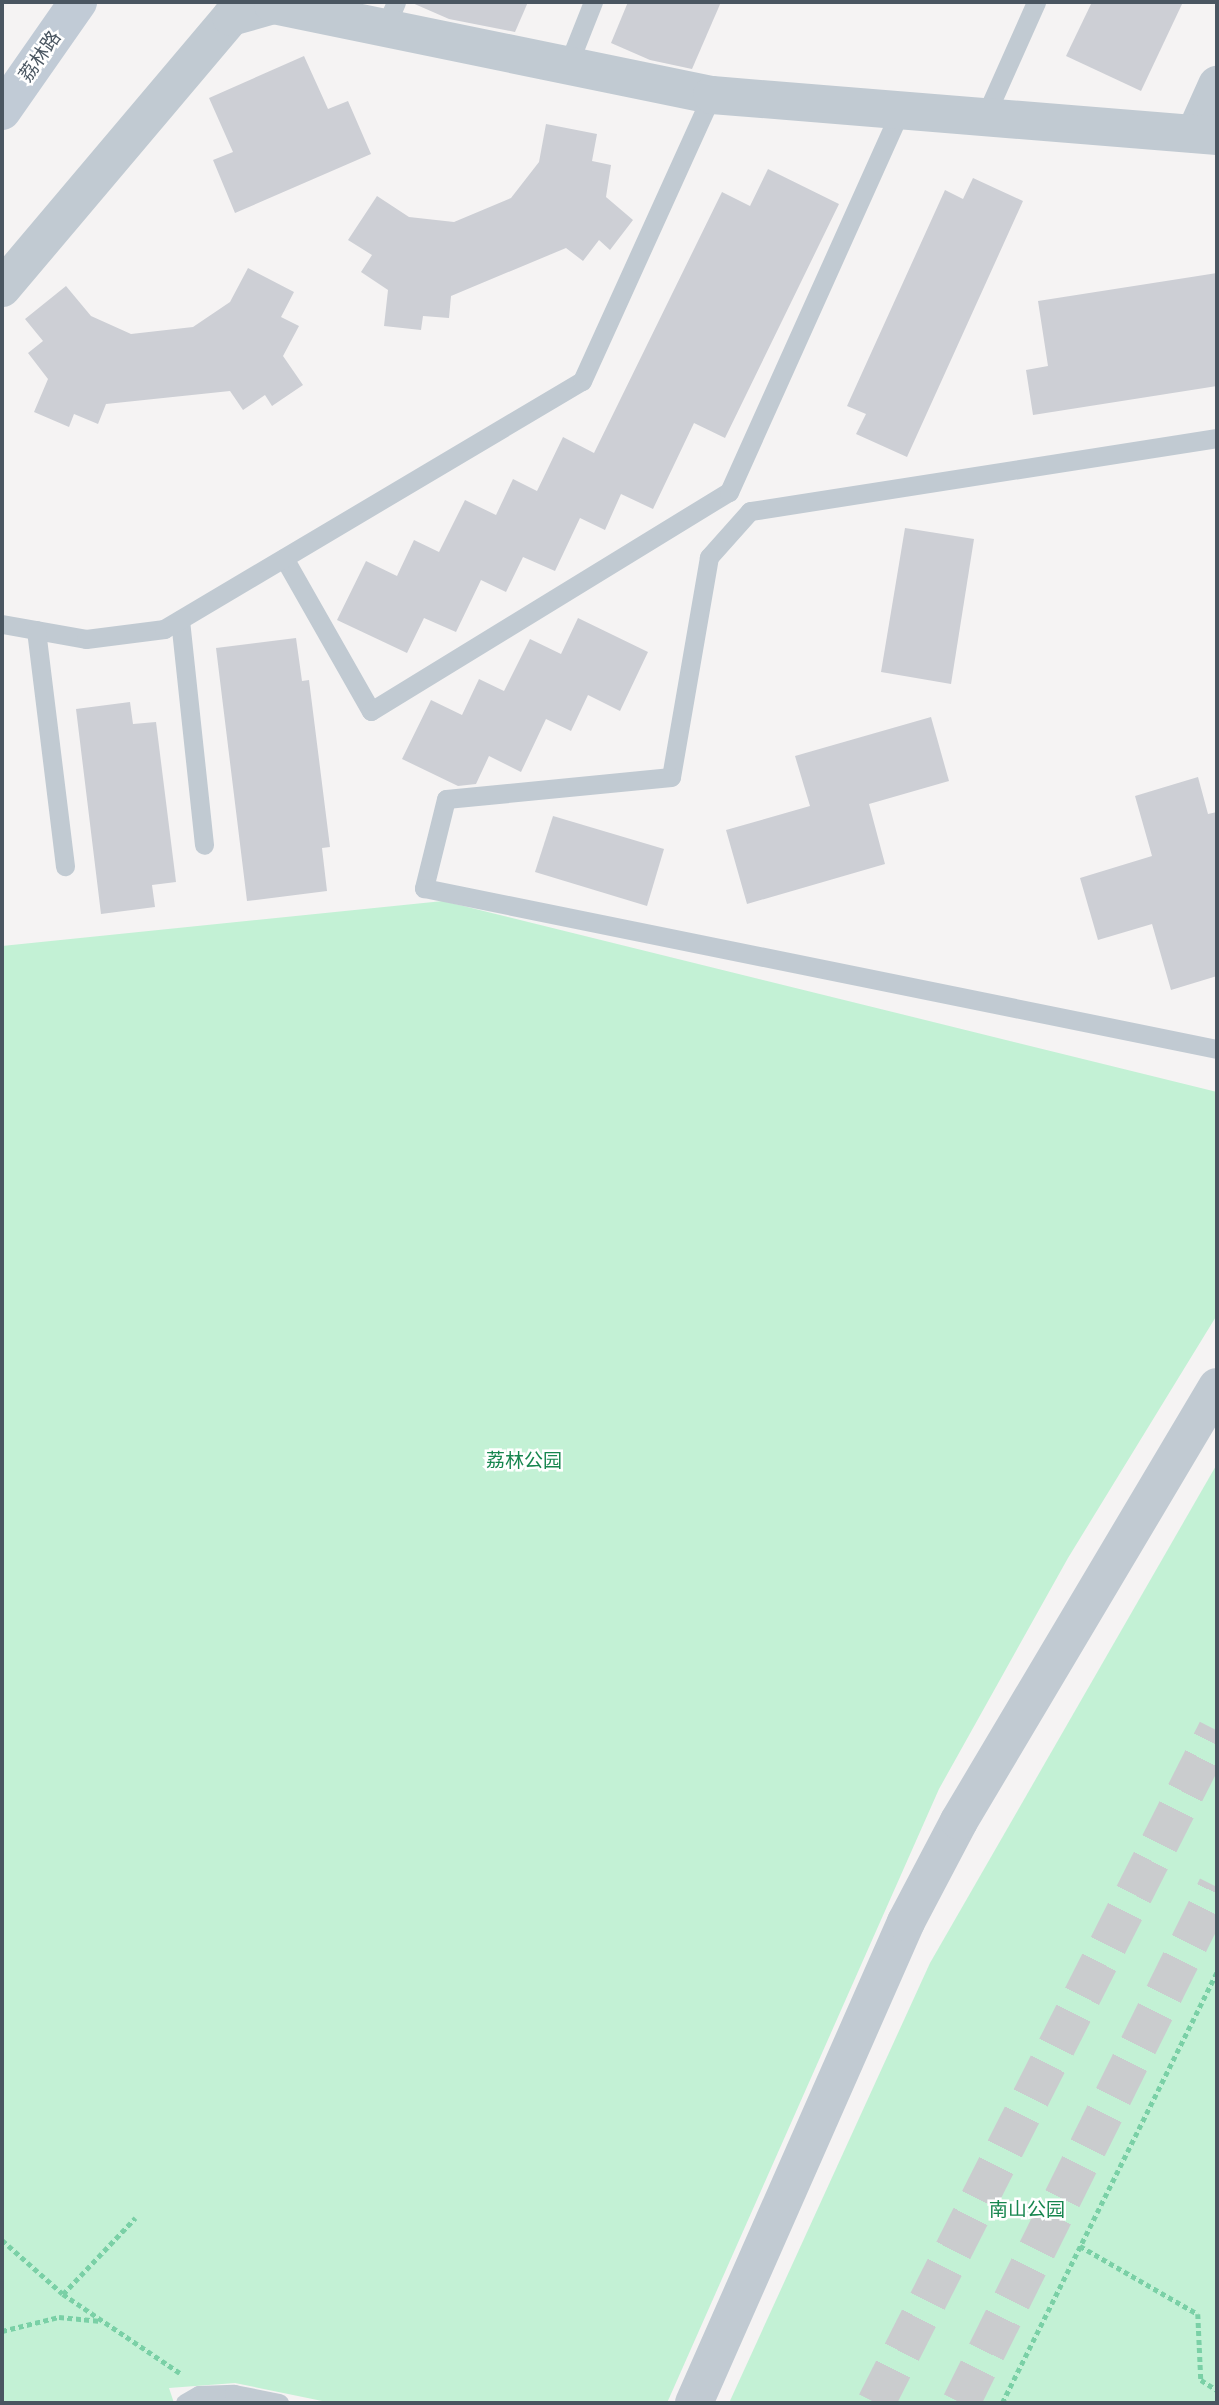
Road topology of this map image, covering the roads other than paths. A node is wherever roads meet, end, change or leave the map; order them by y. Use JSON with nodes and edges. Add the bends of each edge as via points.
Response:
{"nodes":[{"id":1,"x":78,"y":2,"type":"edge"},
{"id":2,"x":593,"y":2,"type":"edge"},
{"id":3,"x":1036,"y":2,"type":"edge"},
{"id":4,"x":391,"y":15,"type":"edge"},
{"id":5,"x":568,"y":65,"type":"junction"},
{"id":6,"x":1217,"y":85,"type":"edge"},
{"id":7,"x":712,"y":95,"type":"junction"},
{"id":8,"x":2,"y":111,"type":"edge"},
{"id":9,"x":900,"y":111,"type":"junction"},
{"id":10,"x":984,"y":118,"type":"junction"},
{"id":11,"x":1206,"y":135,"type":"edge"},
{"id":12,"x":2,"y":288,"type":"edge"},
{"id":13,"x":1217,"y":438,"type":"edge"},
{"id":14,"x":284,"y":558,"type":"junction"},
{"id":15,"x":180,"y":620,"type":"junction"},
{"id":16,"x":2,"y":624,"type":"edge"},
{"id":17,"x":36,"y":630,"type":"junction"},
{"id":18,"x":204,"y":845,"type":"dead end"},
{"id":19,"x":65,"y":866,"type":"dead end"},
{"id":20,"x":1217,"y":1028,"type":"edge"},
{"id":21,"x":1210,"y":1047,"type":"edge"},
{"id":22,"x":1217,"y":1387,"type":"edge"},
{"id":23,"x":195,"y":2401,"type":"edge"},
{"id":24,"x":279,"y":2403,"type":"edge"},
{"id":25,"x":694,"y":2403,"type":"edge"}],
"edges":[{"from":1,"to":8,"type":"street","name":"荔林路"},
{"from":2,"to":5,"type":"lane"},
{"from":3,"to":10,"type":"lane"},
{"from":4,"to":5,"type":"street"},
{"from":4,"to":12,"type":"street","via":[[273,5],[231,17]]},
{"from":5,"to":7,"type":"street"},
{"from":6,"to":11,"type":"street"},
{"from":7,"to":9,"type":"street"},
{"from":7,"to":14,"type":"lane","via":[[583,381]]},
{"from":9,"to":10,"type":"street"},
{"from":9,"to":14,"type":"lane","via":[[729,492],[371,711]]},
{"from":10,"to":11,"type":"street"},
{"from":13,"to":21,"type":"lane","via":[[750,511],[709,556],[671,777],[446,799],[424,888]]},
{"from":14,"to":15,"type":"lane"},
{"from":15,"to":17,"type":"lane","via":[[130,636],[86,639]]},
{"from":15,"to":18,"type":"lane"},
{"from":16,"to":17,"type":"lane"},
{"from":17,"to":19,"type":"lane"},
{"from":20,"to":21,"type":"lane"},
{"from":22,"to":25,"type":"street","via":[[959,1821],[912,1911],[856,2026]]},
{"from":23,"to":24,"type":"lane","via":[[234,2394]]}]}
